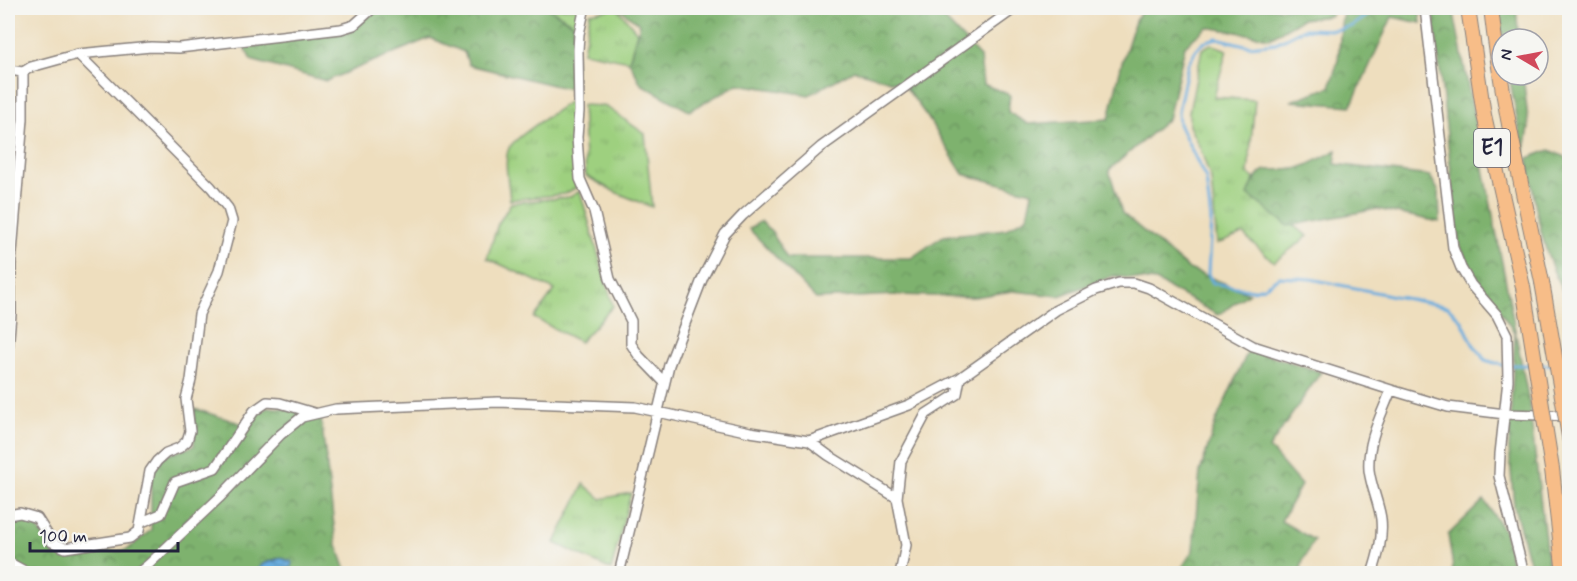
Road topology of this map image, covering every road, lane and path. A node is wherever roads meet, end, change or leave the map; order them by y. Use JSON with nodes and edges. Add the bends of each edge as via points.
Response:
{"nodes":[{"id":1,"x":373,"y":8,"type":"edge"},
{"id":2,"x":586,"y":8,"type":"edge"},
{"id":3,"x":1015,"y":8,"type":"edge"},
{"id":4,"x":1425,"y":8,"type":"edge"},
{"id":5,"x":1468,"y":8,"type":"edge"},
{"id":6,"x":1491,"y":8,"type":"edge"},
{"id":7,"x":78,"y":54,"type":"junction"},
{"id":8,"x":8,"y":70,"type":"edge"},
{"id":9,"x":22,"y":72,"type":"junction"},
{"id":10,"x":8,"y":350,"type":"edge"},
{"id":11,"x":960,"y":378,"type":"junction"},
{"id":12,"x":664,"y":382,"type":"junction"},
{"id":13,"x":1391,"y":390,"type":"junction"},
{"id":14,"x":657,"y":411,"type":"junction"},
{"id":15,"x":314,"y":413,"type":"junction"},
{"id":16,"x":1505,"y":414,"type":"junction"},
{"id":17,"x":1569,"y":416,"type":"edge"},
{"id":18,"x":809,"y":441,"type":"junction"},
{"id":19,"x":1569,"y":442,"type":"edge"},
{"id":20,"x":897,"y":498,"type":"junction"},
{"id":21,"x":8,"y":514,"type":"edge"},
{"id":22,"x":142,"y":522,"type":"junction"},
{"id":23,"x":8,"y":562,"type":"edge"},
{"id":24,"x":30,"y":573,"type":"edge"},
{"id":25,"x":137,"y":573,"type":"edge"},
{"id":26,"x":619,"y":573,"type":"edge"},
{"id":27,"x":900,"y":573,"type":"edge"},
{"id":28,"x":1372,"y":573,"type":"edge"},
{"id":29,"x":1524,"y":573,"type":"edge"},
{"id":30,"x":1564,"y":573,"type":"edge"}],
"edges":[{"from":1,"to":7,"type":"street","via":[[354,25],[341,29],[179,48]]},
{"from":2,"to":12,"type":"street","via":[[578,50],[580,179],[594,210],[610,279],[631,321],[631,344]]},
{"from":3,"to":12,"type":"street","via":[[821,147],[737,221],[712,257]]},
{"from":4,"to":16,"type":"street","via":[[1453,248],[1461,268],[1497,315],[1507,335]]},
{"from":5,"to":30,"type":"highway","number":"E1","bridge":true,"via":[[1484,115],[1523,287]]},
{"from":6,"to":19,"type":"highway","number":"E1","bridge":true},
{"from":7,"to":9,"type":"street"},
{"from":7,"to":22,"type":"street","via":[[211,187],[228,208],[232,221],[219,271],[199,314],[186,399],[190,431],[187,441],[166,453],[150,471]]},
{"from":8,"to":9,"type":"street"},
{"from":9,"to":10,"type":"street","via":[[23,119]]},
{"from":11,"to":13,"type":"street","via":[[1056,310],[1096,290],[1134,283],[1253,346]]},
{"from":11,"to":18,"type":"street","via":[[909,405]]},
{"from":11,"to":20,"type":"street","via":[[957,394],[926,414],[901,461]]},
{"from":12,"to":14,"type":"street"},
{"from":13,"to":16,"type":"street","via":[[1448,407]]},
{"from":13,"to":28,"type":"street","via":[[1376,425],[1370,453],[1369,471],[1381,519],[1381,540]]},
{"from":14,"to":15,"type":"street","via":[[498,402]]},
{"from":14,"to":18,"type":"street"},
{"from":14,"to":26,"type":"street"},
{"from":15,"to":22,"type":"street","via":[[267,402],[254,411],[215,468],[175,482],[161,514]]},
{"from":15,"to":25,"type":"street","via":[[302,417],[280,435]]},
{"from":16,"to":17,"type":"street"},
{"from":16,"to":29,"type":"street","via":[[1499,476]]},
{"from":18,"to":20,"type":"street"},
{"from":20,"to":27,"type":"street","via":[[906,545]]},
{"from":21,"to":22,"type":"street","via":[[20,513],[37,519],[52,542],[65,548],[130,538]]},
{"from":23,"to":24,"type":"street"}]}
